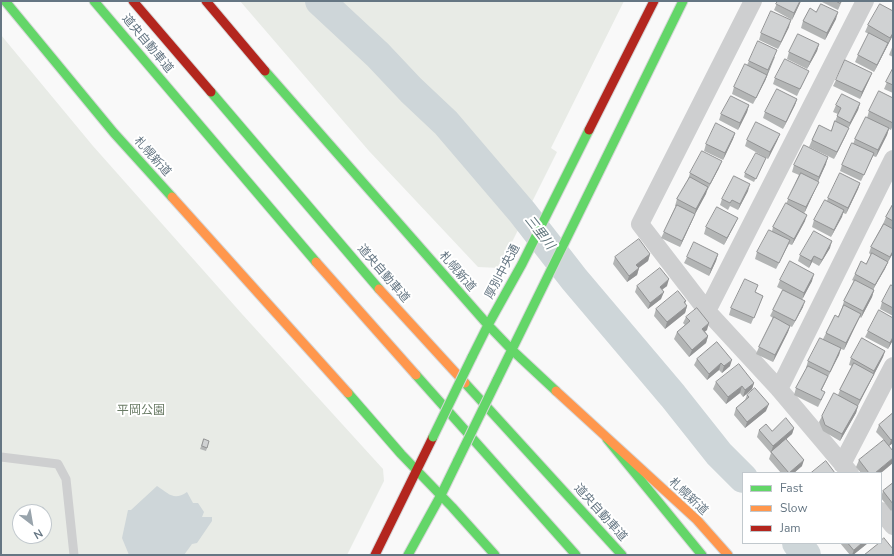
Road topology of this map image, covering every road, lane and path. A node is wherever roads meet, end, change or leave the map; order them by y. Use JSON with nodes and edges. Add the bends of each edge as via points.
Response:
{"nodes":[{"id":1,"x":4,"y":1,"type":"edge"},
{"id":2,"x":94,"y":1,"type":"edge"},
{"id":3,"x":133,"y":1,"type":"edge"},
{"id":4,"x":206,"y":1,"type":"edge"},
{"id":5,"x":654,"y":1,"type":"edge"},
{"id":6,"x":684,"y":1,"type":"edge"},
{"id":7,"x":753,"y":1,"type":"edge"},
{"id":8,"x":865,"y":1,"type":"edge"},
{"id":9,"x":893,"y":159,"type":"edge"},
{"id":10,"x":707,"y":311,"type":"junction"},
{"id":11,"x":488,"y":325,"type":"junction"},
{"id":12,"x":511,"y":349,"type":"junction"},
{"id":13,"x":892,"y":373,"type":"edge"},
{"id":14,"x":779,"y":389,"type":"junction"},
{"id":15,"x":606,"y":439,"type":"junction"},
{"id":16,"x":1,"y":458,"type":"edge"},
{"id":17,"x":846,"y":468,"type":"edge"},
{"id":18,"x":417,"y":471,"type":"junction"},
{"id":19,"x":441,"y":495,"type":"junction"},
{"id":20,"x":882,"y":512,"type":"edge"},
{"id":21,"x":893,"y":526,"type":"edge"},
{"id":22,"x":602,"y":532,"type":"junction"},
{"id":23,"x":74,"y":555,"type":"edge"},
{"id":24,"x":375,"y":555,"type":"edge"},
{"id":25,"x":408,"y":555,"type":"edge"},
{"id":26,"x":495,"y":555,"type":"edge"},
{"id":27,"x":576,"y":555,"type":"edge"},
{"id":28,"x":622,"y":555,"type":"edge"},
{"id":29,"x":627,"y":555,"type":"edge"},
{"id":30,"x":702,"y":555,"type":"edge"},
{"id":31,"x":728,"y":555,"type":"edge"}],
"edges":[{"from":1,"to":18,"type":"main road","name":"札幌新道","via":[[114,133]]},
{"from":2,"to":27,"type":"main road","name":"道央自動車道","via":[[348,299]]},
{"from":3,"to":22,"type":"main road","name":"道央自動車道","via":[[386,297]]},
{"from":4,"to":11,"type":"main road","name":"札幌新道"},
{"from":5,"to":11,"type":"main road","name":"厚別中央通","via":[[522,264]]},
{"from":6,"to":12,"type":"main road"},
{"from":7,"to":10,"type":"street","via":[[640,224]]},
{"from":8,"to":10,"type":"street"},
{"from":9,"to":14,"type":"street"},
{"from":10,"to":14,"type":"street"},
{"from":11,"to":12,"type":"main road","name":"札幌新道"},
{"from":11,"to":18,"type":"main road","name":"厚別中央通","bridge":true},
{"from":12,"to":15,"type":"main road","name":"札幌新道"},
{"from":12,"to":19,"type":"main road","bridge":true},
{"from":13,"to":17,"type":"street"},
{"from":14,"to":17,"type":"street"},
{"from":15,"to":30,"type":"main road"},
{"from":15,"to":31,"type":"main road","name":"札幌新道","via":[[697,520]]},
{"from":16,"to":23,"type":"lane","via":[[58,464],[66,479]]},
{"from":18,"to":19,"type":"main road","name":"札幌新道"},
{"from":18,"to":24,"type":"main road","name":"厚別中央通"},
{"from":19,"to":25,"type":"main road"},
{"from":19,"to":26,"type":"main road","name":"札幌新道"},
{"from":20,"to":21,"type":"street"},
{"from":22,"to":28,"type":"main road","name":"道央自動車道"},
{"from":22,"to":29,"type":"main road"}]}
